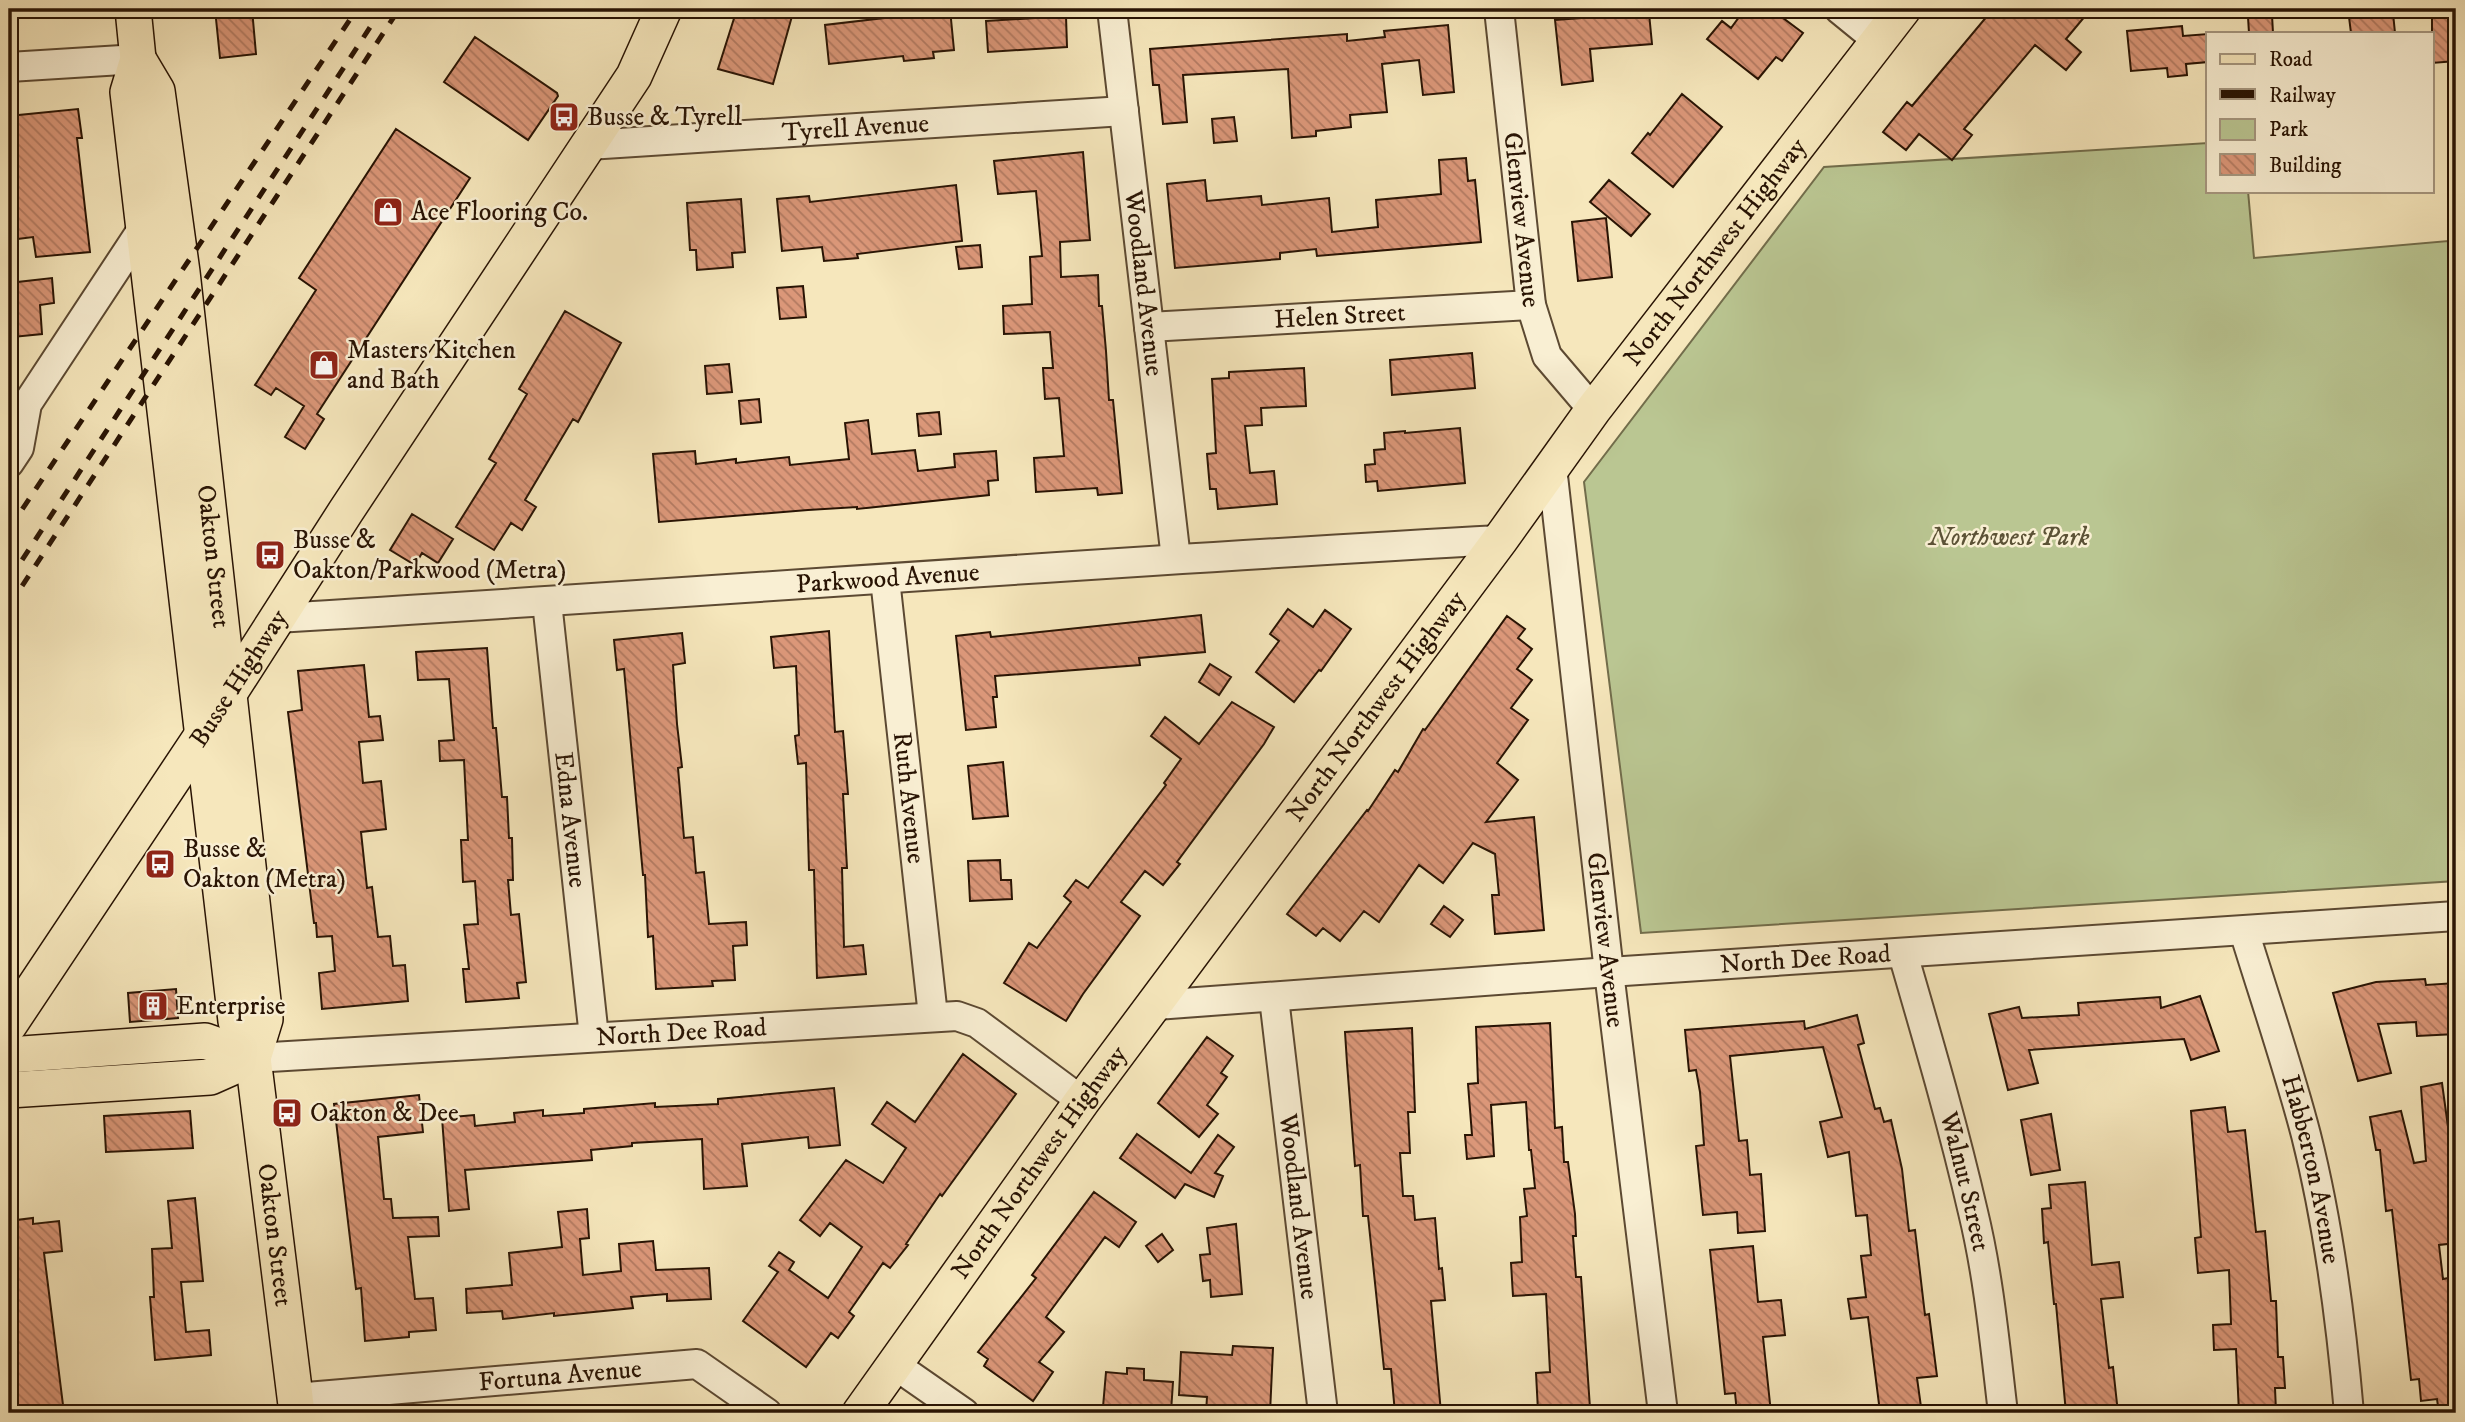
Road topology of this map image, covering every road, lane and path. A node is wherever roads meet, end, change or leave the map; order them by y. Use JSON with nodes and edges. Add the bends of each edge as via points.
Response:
{"nodes":[{"id":1,"x":133,"y":9,"type":"edge"},
{"id":2,"x":664,"y":9,"type":"edge"},
{"id":3,"x":1112,"y":9,"type":"edge"},
{"id":4,"x":1499,"y":9,"type":"edge"},
{"id":5,"x":1839,"y":9,"type":"edge"},
{"id":6,"x":1903,"y":9,"type":"edge"},
{"id":7,"x":1877,"y":40,"type":"junction"},
{"id":8,"x":138,"y":59,"type":"junction"},
{"id":9,"x":9,"y":67,"type":"edge"},
{"id":10,"x":1124,"y":111,"type":"junction"},
{"id":11,"x":588,"y":145,"type":"junction"},
{"id":12,"x":145,"y":225,"type":"junction"},
{"id":13,"x":1531,"y":305,"type":"junction"},
{"id":14,"x":1149,"y":327,"type":"junction"},
{"id":15,"x":18,"y":404,"type":"edge"},
{"id":16,"x":1592,"y":410,"type":"junction"},
{"id":17,"x":9,"y":463,"type":"edge"},
{"id":18,"x":1552,"y":467,"type":"junction"},
{"id":19,"x":1500,"y":540,"type":"junction"},
{"id":20,"x":1176,"y":559,"type":"junction"},
{"id":21,"x":885,"y":579,"type":"junction"},
{"id":22,"x":547,"y":602,"type":"junction"},
{"id":23,"x":277,"y":618,"type":"junction"},
{"id":24,"x":229,"y":694,"type":"junction"},
{"id":25,"x":203,"y":734,"type":"junction"},
{"id":26,"x":2456,"y":916,"type":"edge"},
{"id":27,"x":2244,"y":931,"type":"junction"},
{"id":28,"x":1903,"y":954,"type":"junction"},
{"id":29,"x":1609,"y":972,"type":"junction"},
{"id":30,"x":1274,"y":998,"type":"junction"},
{"id":31,"x":1156,"y":1005,"type":"junction"},
{"id":32,"x":933,"y":1016,"type":"junction"},
{"id":33,"x":9,"y":1025,"type":"edge"},
{"id":34,"x":594,"y":1037,"type":"junction"},
{"id":35,"x":9,"y":1055,"type":"edge"},
{"id":36,"x":253,"y":1058,"type":"junction"},
{"id":37,"x":9,"y":1090,"type":"edge"},
{"id":38,"x":1082,"y":1101,"type":"junction"},
{"id":39,"x":895,"y":1365,"type":"junction"},
{"id":40,"x":296,"y":1405,"type":"edge"},
{"id":41,"x":767,"y":1413,"type":"edge"},
{"id":42,"x":860,"y":1413,"type":"edge"},
{"id":43,"x":964,"y":1413,"type":"edge"},
{"id":44,"x":1323,"y":1413,"type":"edge"},
{"id":45,"x":1662,"y":1413,"type":"edge"},
{"id":46,"x":2003,"y":1413,"type":"edge"},
{"id":47,"x":2349,"y":1413,"type":"edge"}],
"edges":[{"from":1,"to":8,"type":"main road","name":"Oakton Street"},
{"from":2,"to":11,"type":"main road","name":"Busse Highway","via":[[634,76]]},
{"from":3,"to":10,"type":"street","name":"Woodland Avenue"},
{"from":4,"to":13,"type":"street","name":"Glenview Avenue"},
{"from":5,"to":7,"type":"street"},
{"from":6,"to":7,"type":"main road","name":"North Northwest Highway"},
{"from":7,"to":16,"type":"main road","name":"North Northwest Highway"},
{"from":8,"to":9,"type":"street"},
{"from":8,"to":12,"type":"main road","name":"Oakton Street","via":[[128,92]]},
{"from":8,"to":24,"type":"main road","name":"Oakton Street","via":[[157,90]]},
{"from":10,"to":11,"type":"street","name":"Tyrell Avenue"},
{"from":10,"to":14,"type":"street","name":"Woodland Avenue"},
{"from":11,"to":23,"type":"main road","name":"Busse Highway"},
{"from":12,"to":15,"type":"street"},
{"from":12,"to":25,"type":"main road","name":"Oakton Street"},
{"from":13,"to":14,"type":"street","name":"Helen Street"},
{"from":13,"to":16,"type":"street","name":"Glenview Avenue","via":[[1547,355]]},
{"from":14,"to":20,"type":"street","name":"Woodland Avenue"},
{"from":15,"to":17,"type":"street","via":[[19,448]]},
{"from":16,"to":18,"type":"main road","name":"North Northwest Highway"},
{"from":18,"to":19,"type":"main road","name":"North Northwest Highway"},
{"from":18,"to":29,"type":"street","name":"Glenview Avenue"},
{"from":19,"to":20,"type":"street","name":"Parkwood Avenue"},
{"from":19,"to":31,"type":"main road","name":"North Northwest Highway"},
{"from":20,"to":21,"type":"street","name":"Parkwood Avenue"},
{"from":21,"to":22,"type":"street","name":"Parkwood Avenue"},
{"from":21,"to":32,"type":"street","name":"Ruth Avenue"},
{"from":22,"to":23,"type":"street","name":"Parkwood Avenue"},
{"from":22,"to":34,"type":"street","name":"Edna Avenue"},
{"from":23,"to":24,"type":"main road","name":"Busse Highway"},
{"from":24,"to":25,"type":"main road","name":"Busse Highway"},
{"from":24,"to":36,"type":"main road","name":"Oakton Street","via":[[265,1019]]},
{"from":25,"to":33,"type":"main road","name":"Busse Highway"},
{"from":25,"to":36,"type":"main road","name":"Oakton Street","via":[[236,1021]]},
{"from":26,"to":27,"type":"street","name":"North Dee Road"},
{"from":27,"to":28,"type":"street","name":"North Dee Road"},
{"from":27,"to":47,"type":"street","name":"Habberton Avenue","via":[[2287,1067],[2317,1187],[2333,1268]]},
{"from":28,"to":29,"type":"street","name":"North Dee Road"},
{"from":28,"to":46,"type":"street","name":"Walnut Street","via":[[1974,1214]]},
{"from":29,"to":30,"type":"street","name":"North Dee Road"},
{"from":29,"to":45,"type":"street","name":"Glenview Avenue"},
{"from":30,"to":31,"type":"street","name":"North Dee Road"},
{"from":30,"to":44,"type":"street","name":"Woodland Avenue"},
{"from":31,"to":38,"type":"main road","name":"North Northwest Highway"},
{"from":32,"to":34,"type":"street","name":"North Dee Road"},
{"from":32,"to":38,"type":"street","name":"North Dee Road","via":[[957,1016],[977,1023]]},
{"from":34,"to":36,"type":"street","name":"North Dee Road"},
{"from":35,"to":36,"type":"main road","name":"North Dee Road","via":[[205,1041]]},
{"from":36,"to":37,"type":"main road","name":"North Dee Road","via":[[210,1077]]},
{"from":36,"to":40,"type":"main road","name":"Oakton Street"},
{"from":38,"to":39,"type":"main road","name":"North Northwest Highway"},
{"from":39,"to":42,"type":"main road","name":"North Northwest Highway"},
{"from":39,"to":43,"type":"street"},
{"from":40,"to":41,"type":"street","name":"Fortuna Avenue","via":[[697,1364]]}]}
